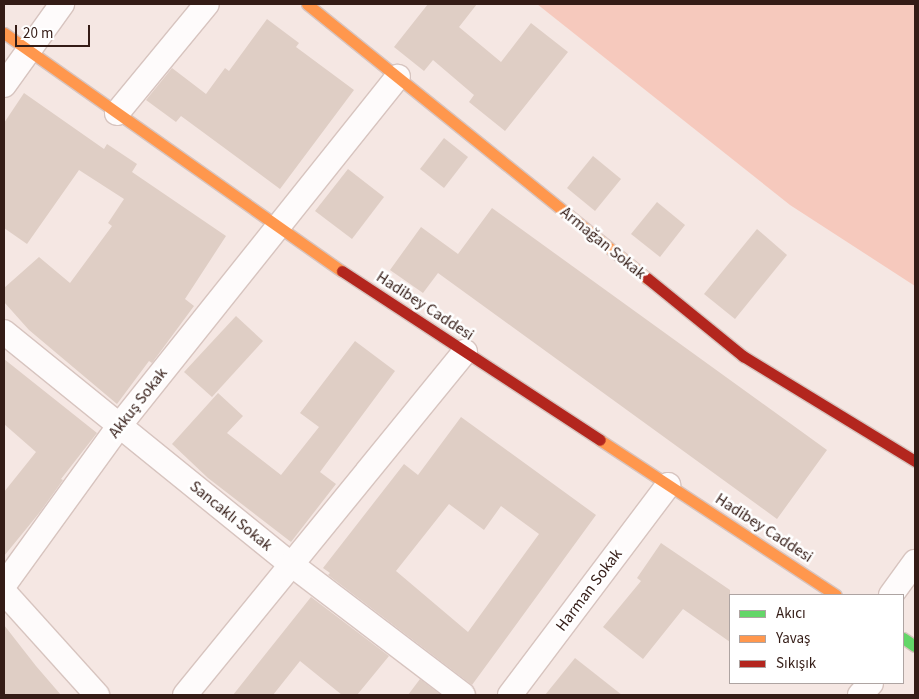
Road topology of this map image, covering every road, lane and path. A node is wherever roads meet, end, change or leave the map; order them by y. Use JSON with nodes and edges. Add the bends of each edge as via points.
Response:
{"nodes":[{"id":1,"x":62,"y":4,"type":"edge"},
{"id":2,"x":207,"y":4,"type":"edge"},
{"id":3,"x":307,"y":4,"type":"edge"},
{"id":4,"x":4,"y":33,"type":"edge"},
{"id":5,"x":28,"y":50,"type":"junction"},
{"id":6,"x":398,"y":77,"type":"junction"},
{"id":7,"x":4,"y":85,"type":"edge"},
{"id":8,"x":117,"y":113,"type":"junction"},
{"id":9,"x":278,"y":226,"type":"junction"},
{"id":10,"x":4,"y":332,"type":"edge"},
{"id":11,"x":466,"y":352,"type":"junction"},
{"id":12,"x":120,"y":426,"type":"junction"},
{"id":13,"x":915,"y":460,"type":"edge"},
{"id":14,"x":668,"y":485,"type":"junction"},
{"id":15,"x":915,"y":562,"type":"edge"},
{"id":16,"x":291,"y":564,"type":"junction"},
{"id":17,"x":4,"y":585,"type":"edge"},
{"id":18,"x":4,"y":592,"type":"edge"},
{"id":19,"x":834,"y":594,"type":"edge"},
{"id":20,"x":892,"y":594,"type":"edge"},
{"id":21,"x":870,"y":684,"type":"edge"},
{"id":22,"x":96,"y":695,"type":"edge"},
{"id":23,"x":185,"y":695,"type":"edge"},
{"id":24,"x":463,"y":695,"type":"edge"},
{"id":25,"x":510,"y":695,"type":"edge"},
{"id":26,"x":860,"y":695,"type":"edge"}],
"edges":[{"from":1,"to":5,"type":"street"},
{"from":2,"to":8,"type":"street"},
{"from":3,"to":6,"type":"main road","name":"Armağan Sokak"},
{"from":4,"to":5,"type":"main road","name":"Hadibey Caddesi"},
{"from":5,"to":7,"type":"street"},
{"from":5,"to":8,"type":"main road","name":"Hadibey Caddesi"},
{"from":6,"to":9,"type":"street","name":"Akkuş Sokak"},
{"from":6,"to":13,"type":"main road","name":"Armağan Sokak","via":[[743,356]]},
{"from":8,"to":9,"type":"main road","name":"Hadibey Caddesi"},
{"from":9,"to":11,"type":"main road","name":"Hadibey Caddesi"},
{"from":9,"to":12,"type":"street","name":"Akkuş Sokak"},
{"from":10,"to":12,"type":"street","name":"Sancaklı Sokak"},
{"from":11,"to":14,"type":"main road","name":"Hadibey Caddesi"},
{"from":11,"to":16,"type":"street"},
{"from":12,"to":16,"type":"street","name":"Sancaklı Sokak"},
{"from":12,"to":17,"type":"street","name":"Akkuş Sokak"},
{"from":14,"to":19,"type":"main road","name":"Hadibey Caddesi"},
{"from":14,"to":25,"type":"street","name":"Harman Sokak"},
{"from":15,"to":20,"type":"street"},
{"from":16,"to":23,"type":"street"},
{"from":16,"to":24,"type":"street","name":"Sancaklı Sokak"},
{"from":18,"to":22,"type":"street"},
{"from":21,"to":26,"type":"street"}]}
